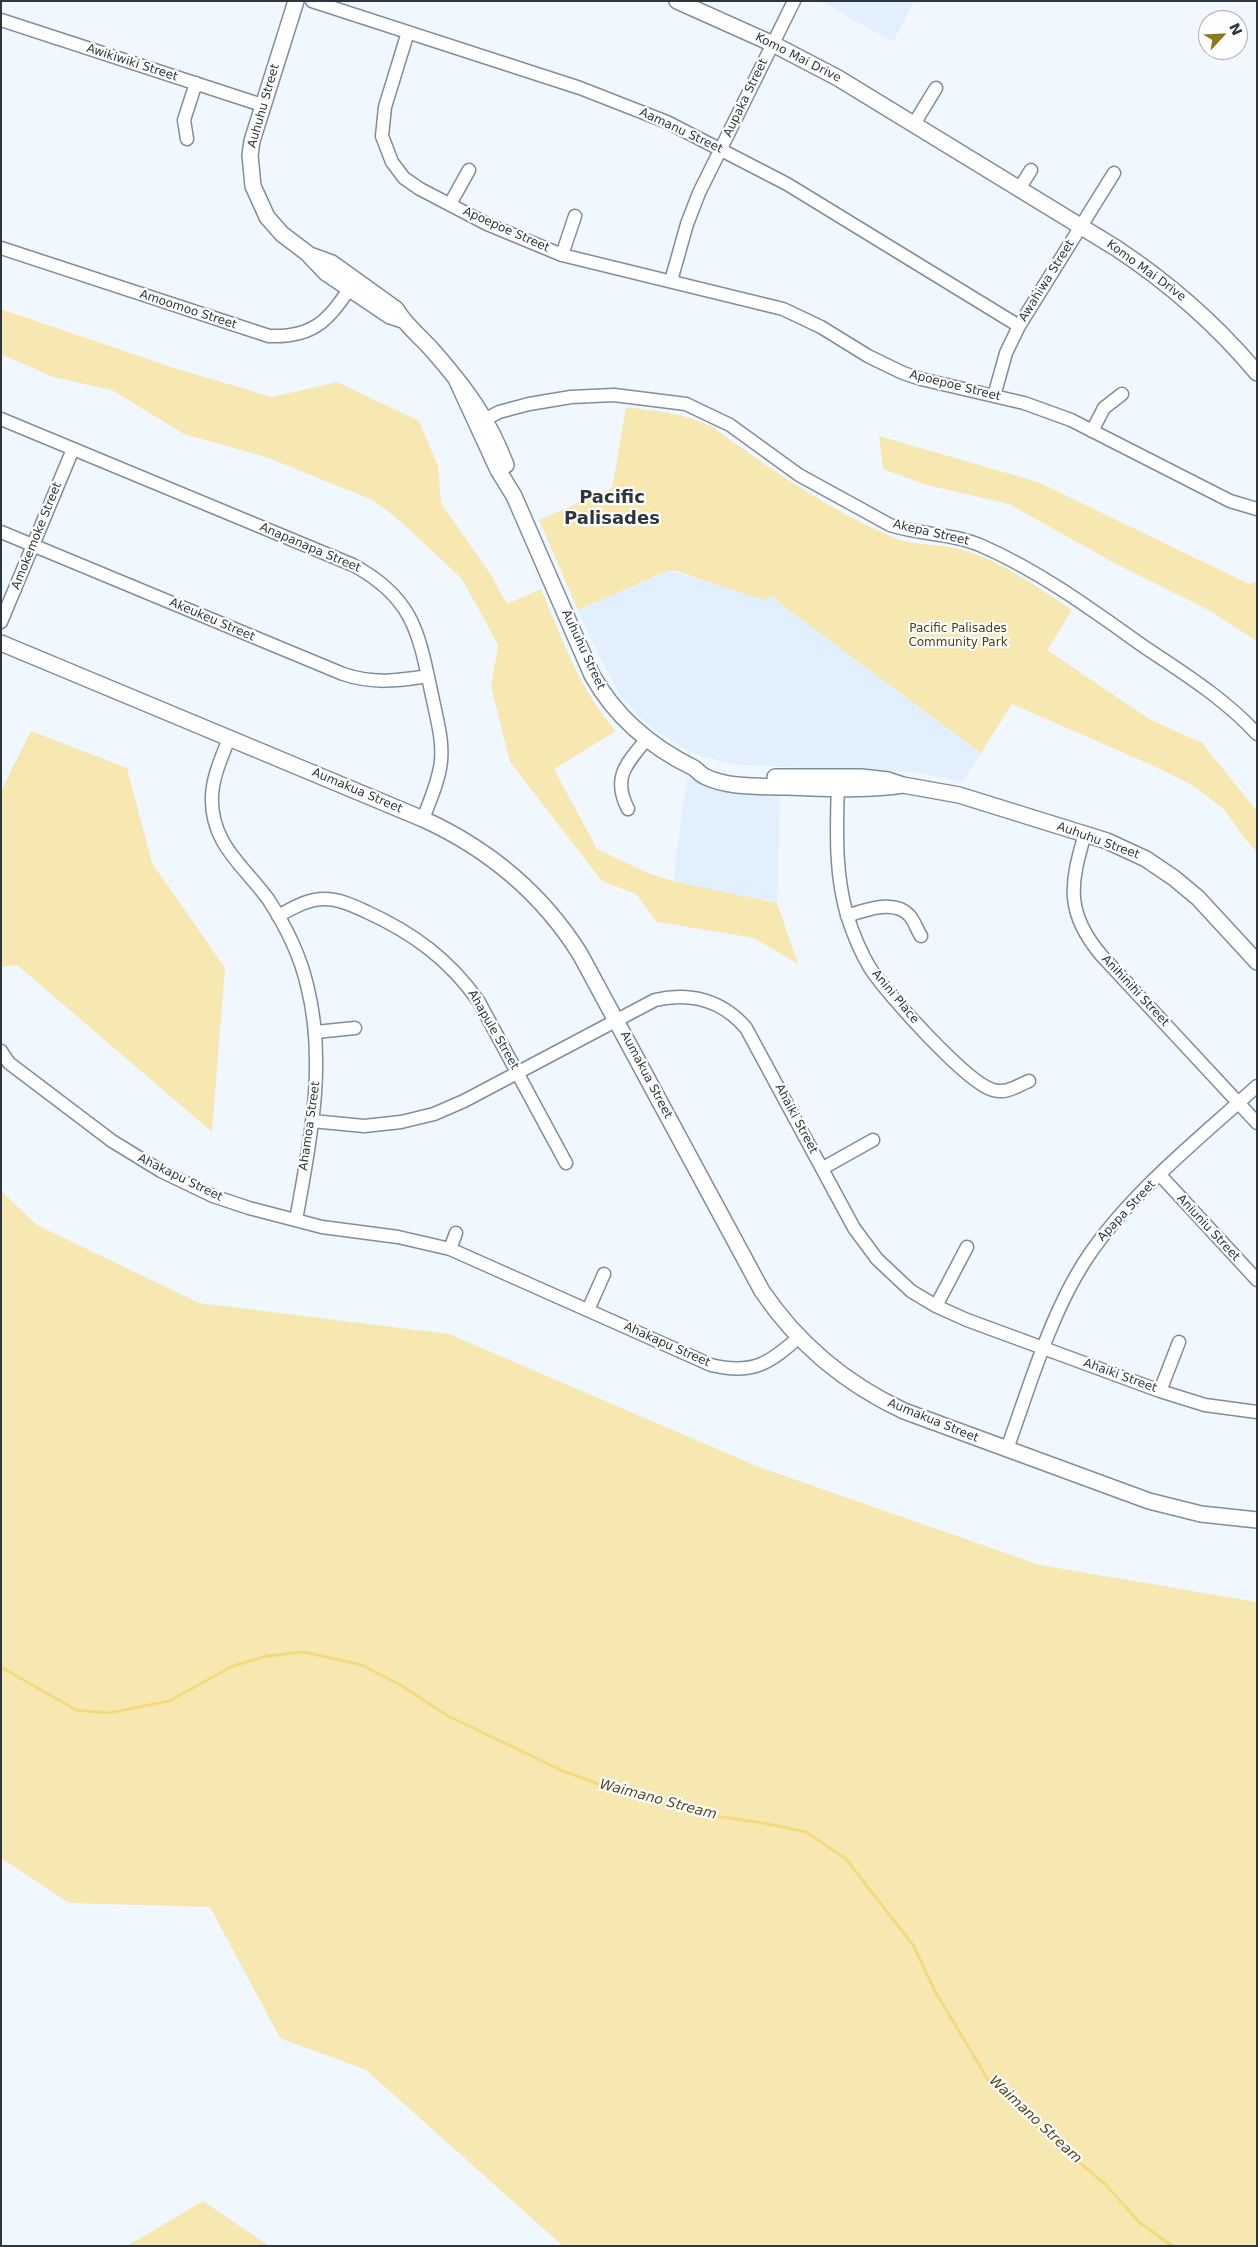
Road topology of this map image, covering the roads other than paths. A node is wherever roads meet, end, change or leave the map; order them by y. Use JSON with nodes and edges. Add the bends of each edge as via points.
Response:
{"nodes":[{"id":1,"x":296,"y":1,"type":"edge"},
{"id":2,"x":312,"y":1,"type":"edge"},
{"id":3,"x":677,"y":1,"type":"edge"},
{"id":4,"x":794,"y":1,"type":"edge"},
{"id":5,"x":1,"y":20,"type":"edge"},
{"id":6,"x":408,"y":32,"type":"junction"},
{"id":7,"x":773,"y":44,"type":"junction"},
{"id":8,"x":196,"y":83,"type":"junction"},
{"id":9,"x":936,"y":88,"type":"dead end"},
{"id":10,"x":262,"y":105,"type":"junction"},
{"id":11,"x":914,"y":124,"type":"junction"},
{"id":12,"x":187,"y":140,"type":"dead end"},
{"id":13,"x":721,"y":149,"type":"junction"},
{"id":14,"x":469,"y":170,"type":"dead end"},
{"id":15,"x":1031,"y":170,"type":"dead end"},
{"id":16,"x":1114,"y":173,"type":"dead end"},
{"id":17,"x":1019,"y":189,"type":"junction"},
{"id":18,"x":450,"y":204,"type":"junction"},
{"id":19,"x":574,"y":216,"type":"dead end"},
{"id":20,"x":1081,"y":227,"type":"junction"},
{"id":21,"x":1,"y":248,"type":"edge"},
{"id":22,"x":562,"y":255,"type":"junction"},
{"id":23,"x":671,"y":281,"type":"junction"},
{"id":24,"x":352,"y":284,"type":"junction"},
{"id":25,"x":1019,"y":326,"type":"junction"},
{"id":26,"x":1257,"y":373,"type":"edge"},
{"id":27,"x":1122,"y":394,"type":"dead end"},
{"id":28,"x":994,"y":396,"type":"junction"},
{"id":29,"x":1,"y":419,"type":"edge"},
{"id":30,"x":484,"y":424,"type":"junction"},
{"id":31,"x":1092,"y":431,"type":"junction"},
{"id":32,"x":73,"y":449,"type":"junction"},
{"id":33,"x":1257,"y":509,"type":"edge"},
{"id":34,"x":1,"y":532,"type":"edge"},
{"id":35,"x":33,"y":546,"type":"junction"},
{"id":36,"x":1,"y":622,"type":"edge"},
{"id":37,"x":1,"y":644,"type":"edge"},
{"id":38,"x":428,"y":676,"type":"junction"},
{"id":39,"x":1257,"y":734,"type":"edge"},
{"id":40,"x":229,"y":738,"type":"junction"},
{"id":41,"x":646,"y":740,"type":"junction"},
{"id":42,"x":838,"y":783,"type":"junction"},
{"id":43,"x":628,"y":809,"type":"dead end"},
{"id":44,"x":423,"y":819,"type":"junction"},
{"id":45,"x":1085,"y":834,"type":"junction"},
{"id":46,"x":278,"y":916,"type":"junction"},
{"id":47,"x":848,"y":916,"type":"junction"},
{"id":48,"x":921,"y":936,"type":"dead end"},
{"id":49,"x":1257,"y":962,"type":"edge"},
{"id":50,"x":616,"y":1019,"type":"junction"},
{"id":51,"x":355,"y":1028,"type":"dead end"},
{"id":52,"x":316,"y":1032,"type":"junction"},
{"id":53,"x":1,"y":1052,"type":"edge"},
{"id":54,"x":517,"y":1072,"type":"junction"},
{"id":55,"x":1029,"y":1081,"type":"dead end"},
{"id":56,"x":1257,"y":1086,"type":"edge"},
{"id":57,"x":1238,"y":1103,"type":"junction"},
{"id":58,"x":312,"y":1121,"type":"junction"},
{"id":59,"x":1257,"y":1123,"type":"edge"},
{"id":60,"x":874,"y":1140,"type":"dead end"},
{"id":61,"x":566,"y":1163,"type":"dead end"},
{"id":62,"x":822,"y":1168,"type":"junction"},
{"id":63,"x":1160,"y":1175,"type":"junction"},
{"id":64,"x":296,"y":1220,"type":"junction"},
{"id":65,"x":456,"y":1233,"type":"dead end"},
{"id":66,"x":968,"y":1247,"type":"dead end"},
{"id":67,"x":450,"y":1249,"type":"junction"},
{"id":68,"x":604,"y":1274,"type":"dead end"},
{"id":69,"x":1257,"y":1280,"type":"edge"},
{"id":70,"x":936,"y":1306,"type":"junction"},
{"id":71,"x":588,"y":1310,"type":"junction"},
{"id":72,"x":799,"y":1337,"type":"junction"},
{"id":73,"x":1178,"y":1342,"type":"dead end"},
{"id":74,"x":1044,"y":1349,"type":"junction"},
{"id":75,"x":1160,"y":1391,"type":"junction"},
{"id":76,"x":1257,"y":1412,"type":"edge"},
{"id":77,"x":1006,"y":1449,"type":"junction"},
{"id":78,"x":1257,"y":1520,"type":"edge"}],
"edges":[{"from":1,"to":10,"type":"street","name":"Auhuhu Street"},
{"from":2,"to":6,"type":"street","name":"Aamanu Street"},
{"from":3,"to":7,"type":"street","name":"Komo Mai Drive"},
{"from":4,"to":7,"type":"street","name":"Aupaka Street"},
{"from":5,"to":8,"type":"street","name":"Awikiwiki Street"},
{"from":6,"to":13,"type":"street","name":"Aamanu Street","via":[[580,88],[667,122]]},
{"from":6,"to":18,"type":"street","name":"Apoepoe Street","via":[[383,116],[385,146],[404,178]]},
{"from":7,"to":11,"type":"street","name":"Komo Mai Drive","via":[[838,78]]},
{"from":7,"to":13,"type":"street","name":"Aupaka Street"},
{"from":8,"to":10,"type":"street","name":"Awikiwiki Street"},
{"from":8,"to":12,"type":"street","via":[[184,120]]},
{"from":9,"to":11,"type":"street"},
{"from":10,"to":24,"type":"street","name":"Auhuhu Street","via":[[250,155],[253,186],[262,207],[276,228],[307,253],[332,263]]},
{"from":11,"to":17,"type":"street","name":"Komo Mai Drive"},
{"from":13,"to":23,"type":"street","name":"Aupaka Street","via":[[687,224]]},
{"from":13,"to":25,"type":"street","name":"Aamanu Street","via":[[836,212]]},
{"from":14,"to":18,"type":"street","name":"Apoepoe Street"},
{"from":15,"to":17,"type":"street"},
{"from":16,"to":20,"type":"street","name":"Awahiwa Street"},
{"from":17,"to":20,"type":"street","name":"Komo Mai Drive"},
{"from":18,"to":22,"type":"street","name":"Apoepoe Street","via":[[518,238]]},
{"from":19,"to":22,"type":"street","name":"Apoepoe Street"},
{"from":20,"to":25,"type":"street","name":"Awahiwa Street"},
{"from":20,"to":26,"type":"street","name":"Komo Mai Drive","via":[[1135,261],[1185,299]]},
{"from":21,"to":24,"type":"street","name":"Amoomoo Street","via":[[269,336],[292,336],[311,329],[334,311]]},
{"from":22,"to":23,"type":"street","name":"Apoepoe Street"},
{"from":23,"to":28,"type":"street","name":"Apoepoe Street","via":[[783,308],[903,373]]},
{"from":24,"to":30,"type":"street","name":"Auhuhu Street","via":[[396,309],[402,320],[457,381]]},
{"from":25,"to":28,"type":"street","name":"Awahiwa Street","via":[[1006,353]]},
{"from":27,"to":31,"type":"street","via":[[1104,408]]},
{"from":28,"to":31,"type":"street","name":"Apoepoe Street","via":[[1048,410]]},
{"from":29,"to":32,"type":"street","name":"Anapanapa Street"},
{"from":30,"to":39,"type":"street","name":"Akepa Street","via":[[502,419],[520,407],[554,400],[614,395],[676,402],[704,411],[730,425],[799,475],[890,525],[962,539],[1046,578],[1212,694]]},
{"from":30,"to":41,"type":"street","name":"Auhuhu Street","via":[[506,466],[514,496],[598,686]]},
{"from":31,"to":33,"type":"street","name":"Apoepoe Street","via":[[1230,501]]},
{"from":32,"to":35,"type":"street","name":"Amokemoke Street"},
{"from":32,"to":38,"type":"street","name":"Anapanapa Street","via":[[371,575],[395,596],[412,620]]},
{"from":34,"to":35,"type":"street","name":"Akeukeu Street"},
{"from":35,"to":36,"type":"street","name":"Amokemoke Street"},
{"from":35,"to":38,"type":"street","name":"Akeukeu Street","via":[[343,674],[384,682]]},
{"from":37,"to":40,"type":"street","name":"Aumakua Street"},
{"from":38,"to":44,"type":"street","name":"Anapanapa Street","via":[[441,739],[441,760],[436,786]]},
{"from":40,"to":44,"type":"street","name":"Aumakua Street"},
{"from":40,"to":46,"type":"street","name":"Ahamoa Street","via":[[212,787],[216,829],[229,854]]},
{"from":41,"to":42,"type":"street","name":"Auhuhu Street","via":[[696,770]]},
{"from":41,"to":43,"type":"street","via":[[628,761],[620,780]]},
{"from":42,"to":45,"type":"street","name":"Auhuhu Street","via":[[888,780],[959,795]]},
{"from":42,"to":47,"type":"street","name":"Anini Place","via":[[837,867]]},
{"from":44,"to":50,"type":"street","name":"Aumakua Street","via":[[484,852],[531,891],[573,942]]},
{"from":45,"to":49,"type":"street","name":"Auhuhu Street","via":[[1125,848],[1162,869],[1198,898]]},
{"from":45,"to":57,"type":"street","name":"Anihinihi Street","via":[[1073,883],[1076,910],[1085,934]]},
{"from":46,"to":52,"type":"street","name":"Ahamoa Street","via":[[307,982]]},
{"from":46,"to":54,"type":"street","name":"Ahapule Street","via":[[306,902],[334,900],[395,925],[415,937],[440,957],[470,989]]},
{"from":47,"to":48,"type":"street","via":[[881,907],[899,910],[909,915]]},
{"from":47,"to":55,"type":"street","name":"Anini Place","via":[[860,950],[883,986],[970,1076],[991,1090],[999,1091],[1007,1091]]},
{"from":50,"to":54,"type":"street","name":"Ahaiki Street"},
{"from":50,"to":62,"type":"street","name":"Ahaiki Street","via":[[648,1003],[669,997],[705,1000],[728,1011],[755,1042]]},
{"from":50,"to":72,"type":"street","name":"Aumakua Street","via":[[752,1275]]},
{"from":51,"to":52,"type":"street"},
{"from":52,"to":58,"type":"street","name":"Ahamoa Street","via":[[318,1076]]},
{"from":53,"to":64,"type":"street","name":"Ahakapu Street","via":[[9,1063],[136,1157],[213,1196]]},
{"from":54,"to":58,"type":"street","name":"Ahaiki Street","via":[[448,1108],[418,1119],[364,1126]]},
{"from":54,"to":61,"type":"street","name":"Ahapule Street"},
{"from":56,"to":57,"type":"street","name":"Apapa Street"},
{"from":57,"to":59,"type":"street","name":"Anihinihi Street"},
{"from":57,"to":63,"type":"street","name":"Apapa Street"},
{"from":58,"to":64,"type":"street","name":"Ahamoa Street"},
{"from":60,"to":62,"type":"street"},
{"from":62,"to":70,"type":"street","name":"Ahaiki Street","via":[[854,1228],[877,1259],[911,1291]]},
{"from":63,"to":69,"type":"street","name":"Aniuniu Street"},
{"from":63,"to":74,"type":"street","name":"Apapa Street","via":[[1115,1220],[1086,1259],[1061,1305]]},
{"from":64,"to":67,"type":"street","name":"Ahakapu Street"},
{"from":65,"to":67,"type":"street"},
{"from":66,"to":70,"type":"street"},
{"from":67,"to":71,"type":"street","name":"Ahakapu Street"},
{"from":68,"to":71,"type":"street"},
{"from":70,"to":74,"type":"street","name":"Ahaiki Street"},
{"from":71,"to":72,"type":"street","name":"Ahakapu Street","via":[[711,1366],[727,1369],[741,1370],[767,1363]]},
{"from":72,"to":77,"type":"street","name":"Aumakua Street","via":[[836,1371],[887,1403]]},
{"from":73,"to":75,"type":"street"},
{"from":74,"to":75,"type":"street","name":"Ahaiki Street"},
{"from":74,"to":77,"type":"street","name":"Apapa Street"},
{"from":75,"to":76,"type":"street","name":"Ahaiki Street","via":[[1205,1405]]},
{"from":77,"to":78,"type":"street","name":"Aumakua Street","via":[[1166,1506],[1201,1514]]}]}
